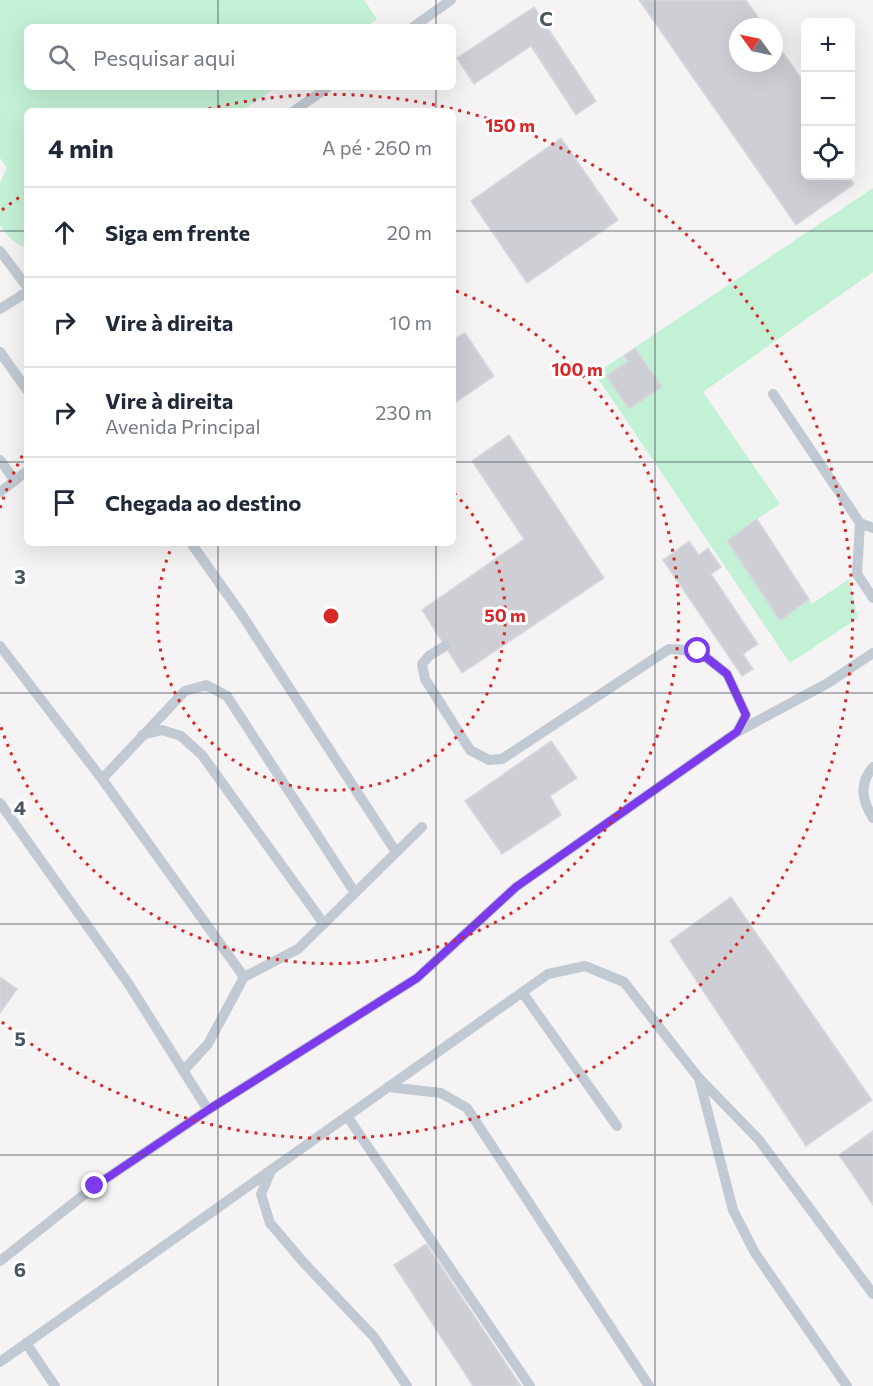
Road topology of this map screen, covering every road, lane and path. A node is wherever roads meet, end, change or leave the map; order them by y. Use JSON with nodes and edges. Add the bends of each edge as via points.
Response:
{"nodes":[{"id":1,"x":451,"y":0,"type":"edge"},
{"id":2,"x":417,"y":24,"type":"edge"},
{"id":3,"x":324,"y":90,"type":"edge"},
{"id":4,"x":298,"y":108,"type":"edge"},
{"id":5,"x":0,"y":251,"type":"edge"},
{"id":6,"x":24,"y":283,"type":"edge"},
{"id":7,"x":24,"y":294,"type":"edge"},
{"id":8,"x":0,"y":309,"type":"edge"},
{"id":9,"x":0,"y":352,"type":"edge"},
{"id":10,"x":24,"y":386,"type":"edge"},
{"id":11,"x":773,"y":394,"type":"dead end"},
{"id":12,"x":0,"y":460,"type":"edge"},
{"id":13,"x":24,"y":474,"type":"edge"},
{"id":14,"x":15,"y":481,"type":"junction"},
{"id":15,"x":0,"y":492,"type":"edge"},
{"id":16,"x":860,"y":523,"type":"junction"},
{"id":17,"x":873,"y":528,"type":"edge"},
{"id":18,"x":193,"y":546,"type":"edge"},
{"id":19,"x":873,"y":598,"type":"edge"},
{"id":20,"x":0,"y":646,"type":"edge"},
{"id":21,"x":445,"y":646,"type":"dead end"},
{"id":22,"x":873,"y":653,"type":"edge"},
{"id":23,"x":737,"y":732,"type":"junction"},
{"id":24,"x":142,"y":735,"type":"junction"},
{"id":25,"x":873,"y":767,"type":"edge"},
{"id":26,"x":102,"y":778,"type":"junction"},
{"id":27,"x":0,"y":803,"type":"edge"},
{"id":28,"x":873,"y":818,"type":"edge"},
{"id":29,"x":422,"y":827,"type":"dead end"},
{"id":30,"x":396,"y":852,"type":"junction"},
{"id":31,"x":355,"y":893,"type":"junction"},
{"id":32,"x":324,"y":924,"type":"junction"},
{"id":33,"x":244,"y":977,"type":"junction"},
{"id":34,"x":522,"y":992,"type":"junction"},
{"id":35,"x":183,"y":1071,"type":"junction"},
{"id":36,"x":699,"y":1077,"type":"junction"},
{"id":37,"x":388,"y":1087,"type":"junction"},
{"id":38,"x":208,"y":1110,"type":"junction"},
{"id":39,"x":347,"y":1116,"type":"junction"},
{"id":40,"x":617,"y":1126,"type":"dead end"},
{"id":41,"x":272,"y":1169,"type":"junction"},
{"id":42,"x":0,"y":1261,"type":"edge"},
{"id":43,"x":873,"y":1294,"type":"edge"},
{"id":44,"x":26,"y":1343,"type":"junction"},
{"id":45,"x":0,"y":1362,"type":"edge"},
{"id":46,"x":55,"y":1386,"type":"edge"},
{"id":47,"x":407,"y":1386,"type":"edge"},
{"id":48,"x":530,"y":1386,"type":"edge"},
{"id":49,"x":649,"y":1386,"type":"edge"},
{"id":50,"x":847,"y":1386,"type":"edge"}],
"edges":[{"from":1,"to":2,"type":"lane"},
{"from":3,"to":4,"type":"lane"},
{"from":5,"to":6,"type":"lane"},
{"from":7,"to":8,"type":"lane"},
{"from":9,"to":10,"type":"lane"},
{"from":11,"to":16,"type":"lane"},
{"from":12,"to":14,"type":"lane"},
{"from":13,"to":14,"type":"lane"},
{"from":14,"to":15,"type":"lane"},
{"from":16,"to":17,"type":"lane"},
{"from":16,"to":19,"type":"lane","via":[[857,574]]},
{"from":18,"to":30,"type":"lane"},
{"from":20,"to":26,"type":"lane"},
{"from":21,"to":23,"type":"lane","via":[[422,664],[425,679],[470,750],[489,760],[502,759],[669,649],[698,651],[727,674],[746,715]]},
{"from":22,"to":23,"type":"lane","via":[[828,683]]},
{"from":23,"to":38,"type":"lane","via":[[516,887],[417,978]]},
{"from":24,"to":26,"type":"lane"},
{"from":24,"to":31,"type":"lane","via":[[185,691],[206,685],[227,696]]},
{"from":24,"to":32,"type":"lane","via":[[162,730],[181,736],[202,755]]},
{"from":25,"to":28,"type":"lane","via":[[862,789]]},
{"from":26,"to":33,"type":"lane"},
{"from":27,"to":35,"type":"lane","via":[[128,983]]},
{"from":29,"to":30,"type":"lane"},
{"from":30,"to":31,"type":"lane"},
{"from":31,"to":32,"type":"lane"},
{"from":32,"to":33,"type":"lane","via":[[298,949]]},
{"from":33,"to":35,"type":"lane","via":[[208,1044]]},
{"from":34,"to":36,"type":"lane","via":[[548,974],[585,966],[624,982]]},
{"from":34,"to":37,"type":"lane"},
{"from":34,"to":40,"type":"lane"},
{"from":35,"to":38,"type":"lane"},
{"from":36,"to":43,"type":"lane","via":[[759,1140]]},
{"from":36,"to":50,"type":"lane","via":[[733,1210],[755,1254]]},
{"from":37,"to":39,"type":"lane"},
{"from":37,"to":49,"type":"lane","via":[[441,1093],[467,1108]]},
{"from":38,"to":42,"type":"lane","via":[[95,1186]]},
{"from":39,"to":41,"type":"lane"},
{"from":39,"to":48,"type":"lane"},
{"from":41,"to":44,"type":"lane"},
{"from":41,"to":47,"type":"lane","via":[[261,1194],[270,1223],[374,1337]]},
{"from":44,"to":45,"type":"lane"},
{"from":44,"to":46,"type":"lane"}]}
